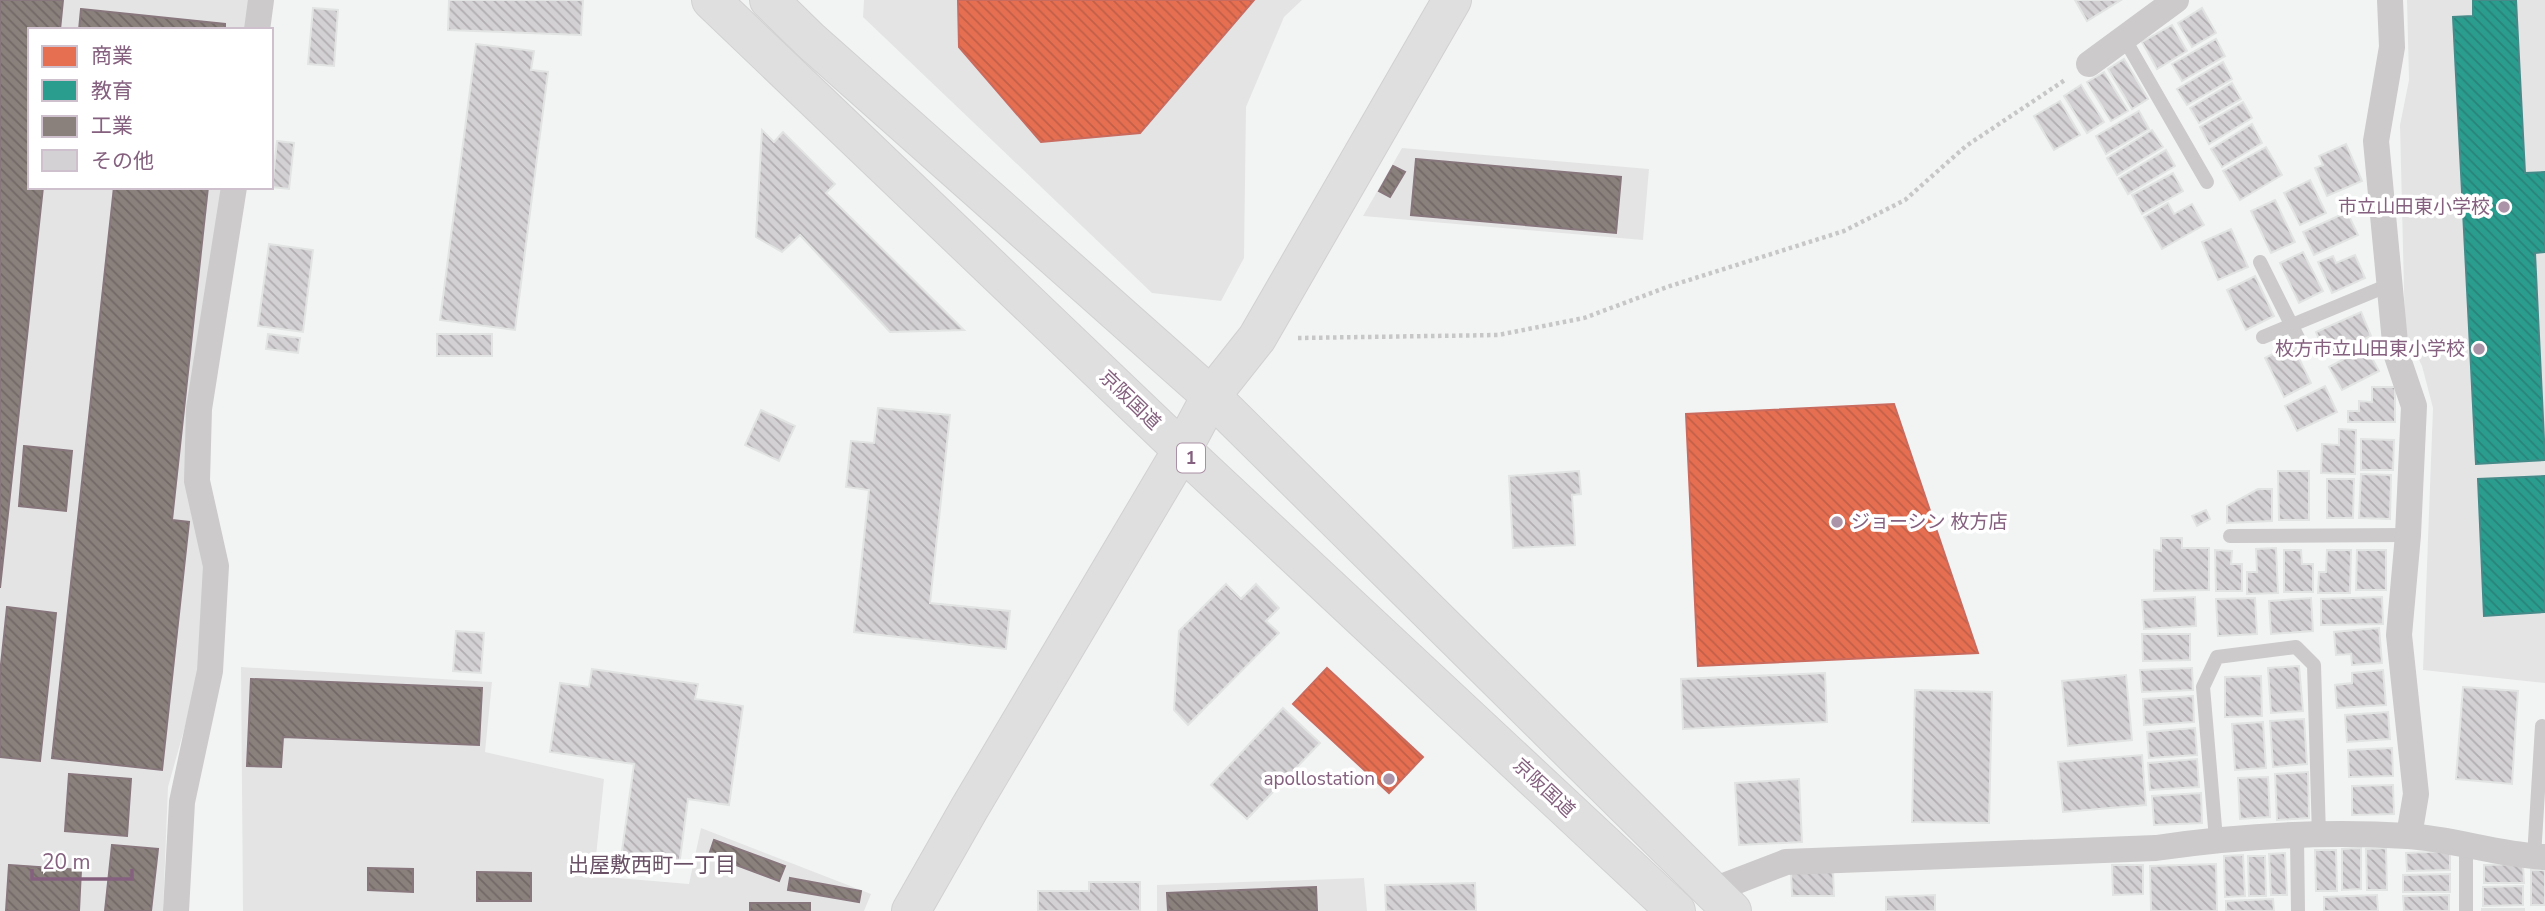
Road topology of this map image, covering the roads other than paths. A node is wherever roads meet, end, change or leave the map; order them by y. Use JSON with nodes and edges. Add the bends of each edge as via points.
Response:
{"nodes":[{"id":1,"x":261,"y":0,"type":"edge"},
{"id":2,"x":711,"y":0,"type":"edge"},
{"id":3,"x":769,"y":0,"type":"edge"},
{"id":4,"x":1452,"y":0,"type":"edge"},
{"id":5,"x":2176,"y":0,"type":"edge"},
{"id":6,"x":2390,"y":0,"type":"edge"},
{"id":7,"x":257,"y":28,"type":"edge"},
{"id":8,"x":2124,"y":38,"type":"junction"},
{"id":9,"x":2089,"y":64,"type":"road end"},
{"id":10,"x":2207,"y":182,"type":"dead end"},
{"id":11,"x":234,"y":189,"type":"edge"},
{"id":12,"x":2260,"y":262,"type":"dead end"},
{"id":13,"x":2389,"y":285,"type":"junction"},
{"id":14,"x":2291,"y":325,"type":"junction"},
{"id":15,"x":2263,"y":337,"type":"dead end"},
{"id":16,"x":2303,"y":348,"type":"dead end"},
{"id":17,"x":1211,"y":396,"type":"junction"},
{"id":18,"x":1182,"y":450,"type":"junction"},
{"id":19,"x":2408,"y":535,"type":"junction"},
{"id":20,"x":2230,"y":536,"type":"dead end"},
{"id":21,"x":2542,"y":726,"type":"dead end"},
{"id":22,"x":2308,"y":836,"type":"junction"},
{"id":23,"x":2409,"y":836,"type":"junction"},
{"id":24,"x":2216,"y":839,"type":"junction"},
{"id":25,"x":2466,"y":845,"type":"junction"},
{"id":26,"x":2540,"y":857,"type":"edge"},
{"id":27,"x":1722,"y":901,"type":"edge"},
{"id":28,"x":176,"y":911,"type":"edge"},
{"id":29,"x":911,"y":911,"type":"edge"},
{"id":30,"x":1676,"y":911,"type":"edge"},
{"id":31,"x":2298,"y":911,"type":"edge"},
{"id":32,"x":2466,"y":911,"type":"edge"}],
"edges":[{"from":1,"to":7,"type":"street"},
{"from":2,"to":18,"type":"main road","name":"京阪国道","number":"1"},
{"from":3,"to":17,"type":"main road"},
{"from":4,"to":17,"type":"main road","via":[[1258,338]]},
{"from":5,"to":8,"type":"street"},
{"from":6,"to":13,"type":"street","via":[[2392,47],[2376,141]]},
{"from":8,"to":9,"type":"street"},
{"from":8,"to":10,"type":"lane"},
{"from":11,"to":28,"type":"street","via":[[199,409],[197,481],[216,566],[210,671],[182,802]]},
{"from":12,"to":14,"type":"lane"},
{"from":13,"to":14,"type":"lane"},
{"from":13,"to":19,"type":"street","via":[[2396,354],[2414,406]]},
{"from":14,"to":15,"type":"lane"},
{"from":14,"to":16,"type":"lane"},
{"from":17,"to":18,"type":"main road"},
{"from":17,"to":27,"type":"main road"},
{"from":18,"to":29,"type":"main road"},
{"from":18,"to":30,"type":"main road","name":"京阪国道","number":"1"},
{"from":19,"to":20,"type":"lane"},
{"from":19,"to":23,"type":"street","via":[[2399,635],[2416,794]]},
{"from":21,"to":26,"type":"lane"},
{"from":22,"to":23,"type":"street"},
{"from":22,"to":24,"type":"street"},
{"from":22,"to":24,"type":"lane","via":[[2314,665],[2296,647],[2217,657],[2203,687]]},
{"from":22,"to":31,"type":"lane"},
{"from":23,"to":25,"type":"street"},
{"from":24,"to":27,"type":"street","via":[[2157,848],[1786,862]]},
{"from":25,"to":26,"type":"street"},
{"from":25,"to":32,"type":"lane"}]}
